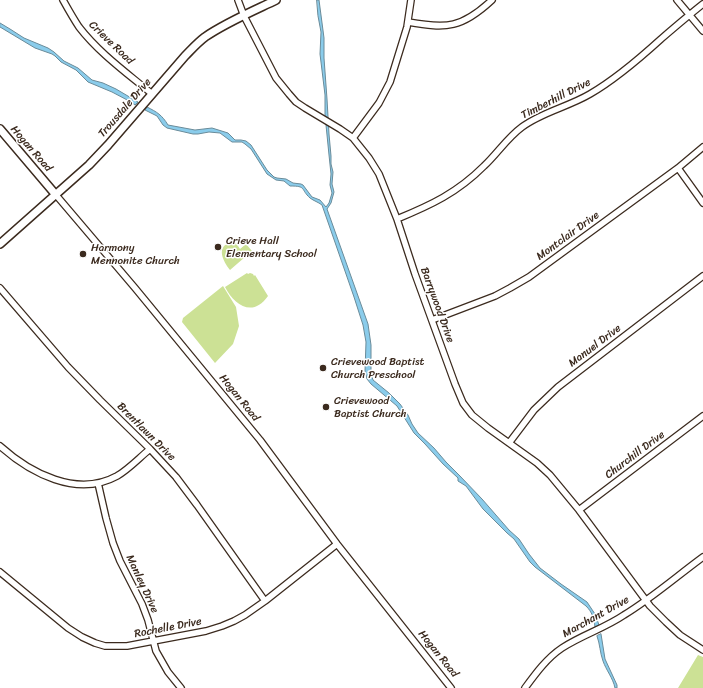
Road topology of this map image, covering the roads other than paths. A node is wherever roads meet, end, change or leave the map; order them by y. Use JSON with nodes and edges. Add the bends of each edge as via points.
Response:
{"nodes":[{"id":1,"x":63,"y":0,"type":"edge"},
{"id":2,"x":238,"y":0,"type":"edge"},
{"id":3,"x":276,"y":0,"type":"edge"},
{"id":4,"x":411,"y":0,"type":"edge"},
{"id":5,"x":492,"y":0,"type":"edge"},
{"id":6,"x":677,"y":0,"type":"edge"},
{"id":7,"x":703,"y":4,"type":"edge"},
{"id":8,"x":690,"y":15,"type":"junction"},
{"id":9,"x":244,"y":16,"type":"junction"},
{"id":10,"x":408,"y":22,"type":"junction"},
{"id":11,"x":703,"y":31,"type":"edge"},
{"id":12,"x":152,"y":94,"type":"junction"},
{"id":13,"x":0,"y":129,"type":"edge"},
{"id":14,"x":353,"y":138,"type":"junction"},
{"id":15,"x":703,"y":147,"type":"edge"},
{"id":16,"x":678,"y":168,"type":"junction"},
{"id":17,"x":56,"y":195,"type":"junction"},
{"id":18,"x":703,"y":203,"type":"edge"},
{"id":19,"x":397,"y":219,"type":"junction"},
{"id":20,"x":0,"y":244,"type":"edge"},
{"id":21,"x":703,"y":276,"type":"edge"},
{"id":22,"x":0,"y":288,"type":"edge"},
{"id":23,"x":432,"y":320,"type":"junction"},
{"id":24,"x":703,"y":416,"type":"edge"},
{"id":25,"x":509,"y":442,"type":"junction"},
{"id":26,"x":0,"y":446,"type":"edge"},
{"id":27,"x":150,"y":449,"type":"junction"},
{"id":28,"x":98,"y":483,"type":"junction"},
{"id":29,"x":579,"y":510,"type":"junction"},
{"id":30,"x":337,"y":544,"type":"junction"},
{"id":31,"x":703,"y":557,"type":"edge"},
{"id":32,"x":0,"y":572,"type":"edge"},
{"id":33,"x":646,"y":600,"type":"junction"},
{"id":34,"x":265,"y":601,"type":"junction"},
{"id":35,"x":153,"y":641,"type":"junction"},
{"id":36,"x":703,"y":650,"type":"edge"},
{"id":37,"x":181,"y":688,"type":"edge"},
{"id":38,"x":451,"y":688,"type":"edge"},
{"id":39,"x":526,"y":688,"type":"edge"}],
"edges":[{"from":1,"to":12,"type":"street","name":"Crieve Road","via":[[79,26],[93,42]]},
{"from":2,"to":9,"type":"street","name":"Barrywood Drive"},
{"from":3,"to":9,"type":"street","name":"Trousdale Drive"},
{"from":4,"to":10,"type":"street"},
{"from":5,"to":10,"type":"street","via":[[470,17],[454,24],[431,26]]},
{"from":6,"to":8,"type":"street"},
{"from":7,"to":8,"type":"street","name":"Timberhill Drive"},
{"from":8,"to":11,"type":"street"},
{"from":8,"to":19,"type":"street","name":"Timberhill Drive","via":[[606,83],[586,96],[522,127],[483,167],[452,193]]},
{"from":9,"to":12,"type":"street","name":"Trousdale Drive","via":[[199,42]]},
{"from":9,"to":14,"type":"street","name":"Barrywood Drive","via":[[280,83],[296,102]]},
{"from":10,"to":14,"type":"street","via":[[388,88]]},
{"from":12,"to":17,"type":"street","name":"Trousdale Drive","via":[[88,165]]},
{"from":13,"to":17,"type":"street","name":"Hogan Road"},
{"from":14,"to":19,"type":"street","name":"Barrywood Drive","via":[[379,174]]},
{"from":15,"to":16,"type":"street","name":"Montclair Drive"},
{"from":16,"to":18,"type":"street"},
{"from":16,"to":23,"type":"street","name":"Montclair Drive","via":[[516,284],[495,296]]},
{"from":17,"to":20,"type":"street","name":"Trousdale Drive"},
{"from":17,"to":30,"type":"street","name":"Hogan Road","via":[[260,440]]},
{"from":19,"to":23,"type":"street","name":"Barrywood Drive"},
{"from":21,"to":25,"type":"street","name":"Manuel Drive","via":[[558,387],[534,410]]},
{"from":22,"to":27,"type":"street","name":"Brentlawn Drive","via":[[68,366]]},
{"from":23,"to":25,"type":"street","name":"Barrywood Drive","via":[[466,408],[483,425]]},
{"from":24,"to":29,"type":"street","name":"Churchill Drive"},
{"from":25,"to":29,"type":"street","name":"Barrywood Drive","via":[[544,469]]},
{"from":26,"to":28,"type":"street","via":[[26,465],[53,478],[76,484]]},
{"from":27,"to":28,"type":"street","via":[[118,476]]},
{"from":27,"to":34,"type":"street","name":"Brentlawn Drive","via":[[182,485]]},
{"from":28,"to":35,"type":"street","name":"Manley Drive","via":[[113,544],[142,604]]},
{"from":29,"to":33,"type":"street","name":"Barrywood Drive"},
{"from":30,"to":34,"type":"street","name":"Rochelle Drive"},
{"from":30,"to":38,"type":"street","name":"Hogan Road"},
{"from":31,"to":33,"type":"street","name":"Marchant Drive"},
{"from":32,"to":35,"type":"street","name":"Rochelle Drive","via":[[86,640],[110,647]]},
{"from":33,"to":36,"type":"street","name":"Barrywood Drive","via":[[671,627]]},
{"from":33,"to":39,"type":"street","name":"Marchant Drive","via":[[609,624],[562,648],[544,664]]},
{"from":34,"to":35,"type":"street","name":"Rochelle Drive","via":[[245,615],[222,626]]},
{"from":35,"to":37,"type":"street","name":"Manley Drive","via":[[170,676]]}]}
